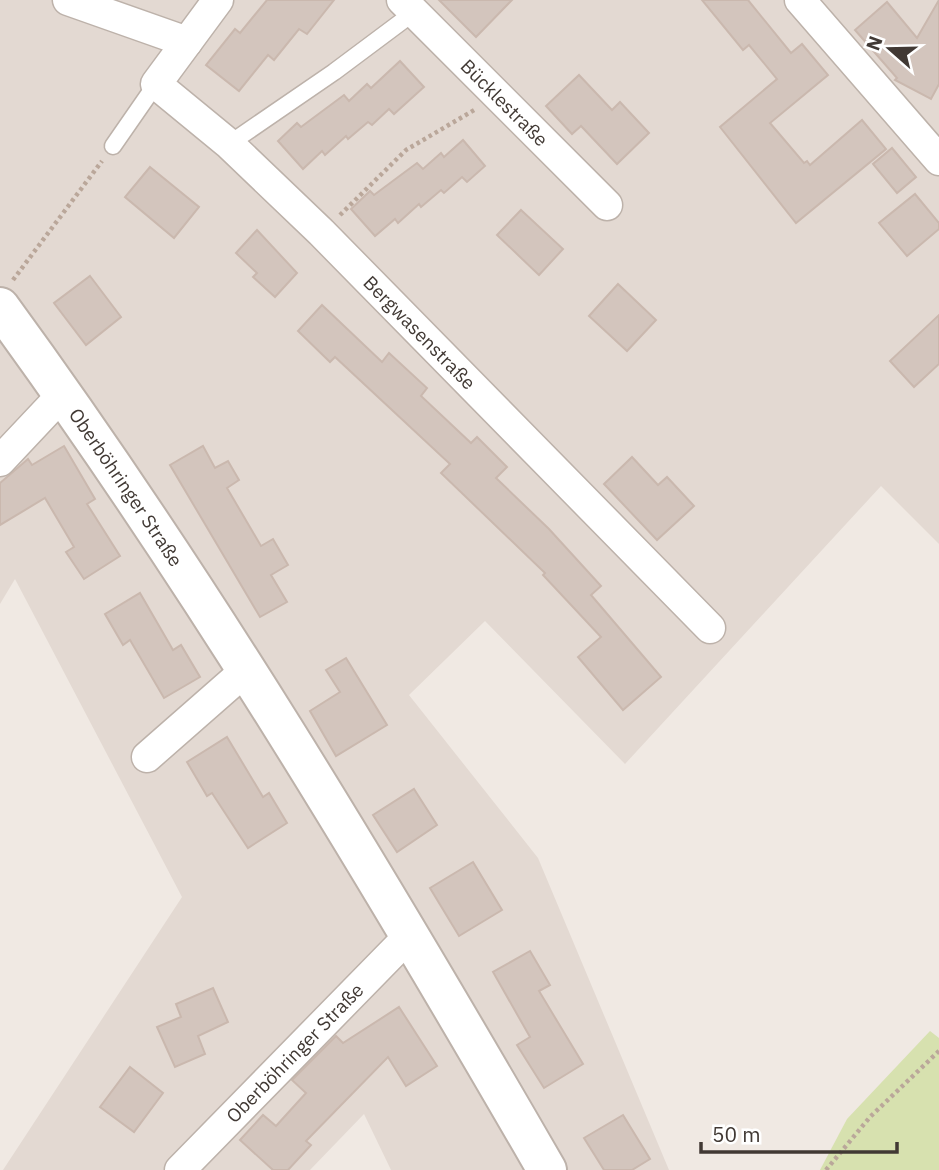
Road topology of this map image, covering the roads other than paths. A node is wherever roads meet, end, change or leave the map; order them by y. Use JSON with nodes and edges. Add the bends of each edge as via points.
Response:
{"nodes":[{"id":1,"x":68,"y":0,"type":"edge"},
{"id":2,"x":218,"y":0,"type":"edge"},
{"id":3,"x":800,"y":0,"type":"edge"},
{"id":4,"x":408,"y":6,"type":"edge"},
{"id":5,"x":187,"y":42,"type":"junction"},
{"id":6,"x":156,"y":84,"type":"junction"},
{"id":7,"x":229,"y":144,"type":"junction"},
{"id":8,"x":113,"y":146,"type":"road end"},
{"id":9,"x":939,"y":160,"type":"edge"},
{"id":10,"x":607,"y":205,"type":"dead end"},
{"id":11,"x":3,"y":297,"type":"edge"},
{"id":12,"x":63,"y":394,"type":"junction"},
{"id":13,"x":0,"y":461,"type":"edge"},
{"id":14,"x":710,"y":628,"type":"dead end"},
{"id":15,"x":245,"y":671,"type":"junction"},
{"id":16,"x":147,"y":757,"type":"dead end"},
{"id":17,"x":411,"y":934,"type":"junction"},
{"id":18,"x":180,"y":1170,"type":"edge"},
{"id":19,"x":547,"y":1170,"type":"edge"}],
"edges":[{"from":1,"to":5,"type":"street"},
{"from":2,"to":5,"type":"street"},
{"from":3,"to":9,"type":"street"},
{"from":4,"to":7,"type":"lane","via":[[334,72]]},
{"from":4,"to":10,"type":"street","name":"Bücklestraße"},
{"from":5,"to":6,"type":"street"},
{"from":6,"to":7,"type":"street","name":"Bergwasenstraße"},
{"from":6,"to":8,"type":"lane"},
{"from":7,"to":14,"type":"street","name":"Bergwasenstraße"},
{"from":11,"to":12,"type":"street","name":"Oberböhringer Straße"},
{"from":12,"to":13,"type":"street"},
{"from":12,"to":15,"type":"street","name":"Oberböhringer Straße"},
{"from":15,"to":16,"type":"street"},
{"from":15,"to":17,"type":"street","name":"Oberböhringer Straße"},
{"from":17,"to":18,"type":"street","name":"Oberböhringer Straße"},
{"from":17,"to":19,"type":"street","name":"Oberböhringer Straße"}]}
